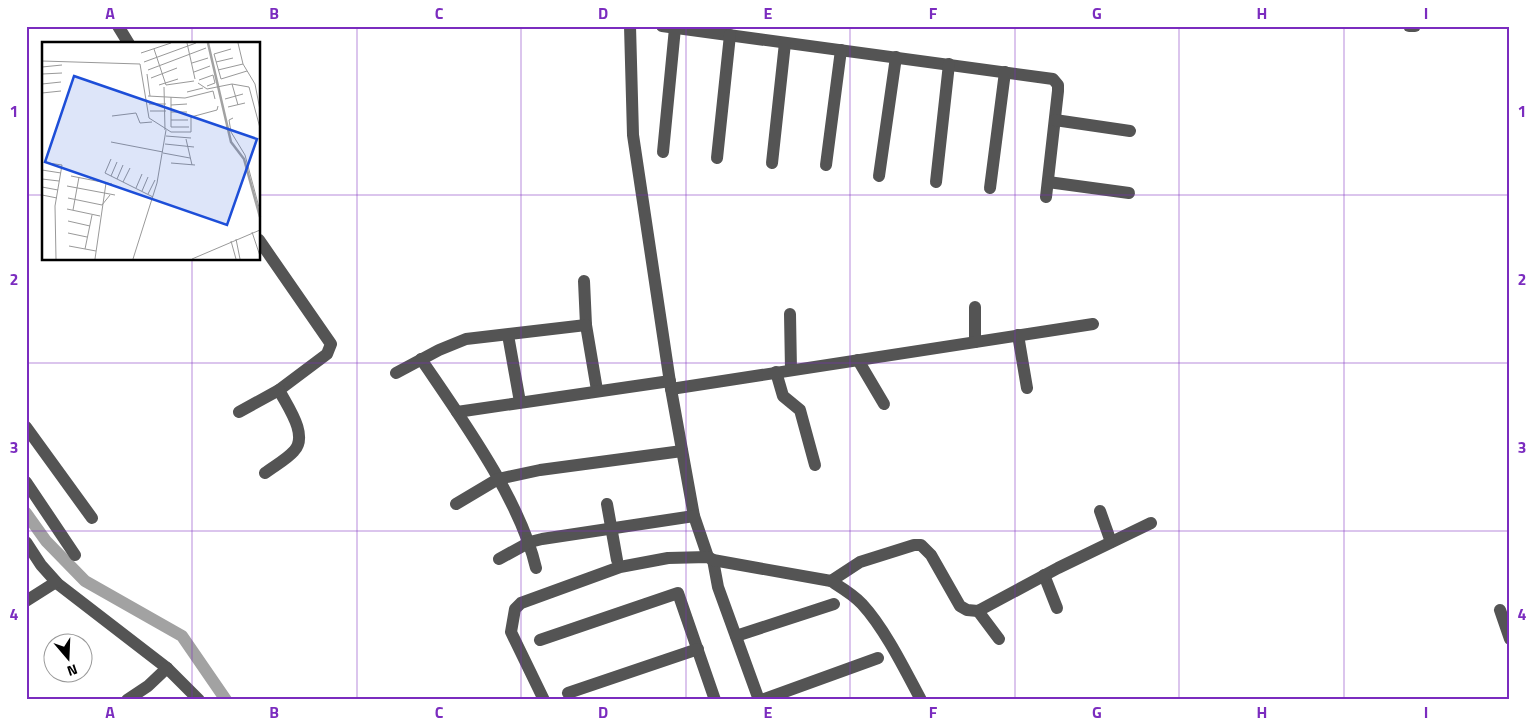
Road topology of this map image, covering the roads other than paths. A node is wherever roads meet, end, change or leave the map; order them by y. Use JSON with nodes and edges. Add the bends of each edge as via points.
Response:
{"nodes":[{"id":1,"x":118,"y":26,"type":"edge"},
{"id":2,"x":630,"y":26,"type":"edge"},
{"id":3,"x":1409,"y":26,"type":"edge"},
{"id":4,"x":1415,"y":26,"type":"edge"},
{"id":5,"x":669,"y":27,"type":"edge"},
{"id":6,"x":730,"y":35,"type":"junction"},
{"id":7,"x":128,"y":42,"type":"edge"},
{"id":8,"x":785,"y":43,"type":"junction"},
{"id":9,"x":841,"y":50,"type":"junction"},
{"id":10,"x":896,"y":57,"type":"junction"},
{"id":11,"x":949,"y":64,"type":"junction"},
{"id":12,"x":1006,"y":72,"type":"junction"},
{"id":13,"x":1055,"y":120,"type":"junction"},
{"id":14,"x":1130,"y":131,"type":"dead end"},
{"id":15,"x":662,"y":152,"type":"dead end"},
{"id":16,"x":717,"y":158,"type":"dead end"},
{"id":17,"x":772,"y":163,"type":"dead end"},
{"id":18,"x":826,"y":165,"type":"dead end"},
{"id":19,"x":879,"y":176,"type":"dead end"},
{"id":20,"x":936,"y":182,"type":"dead end"},
{"id":21,"x":1048,"y":182,"type":"junction"},
{"id":22,"x":990,"y":188,"type":"dead end"},
{"id":23,"x":1129,"y":193,"type":"dead end"},
{"id":24,"x":1046,"y":197,"type":"dead end"},
{"id":25,"x":260,"y":241,"type":"edge"},
{"id":26,"x":584,"y":281,"type":"dead end"},
{"id":27,"x":975,"y":307,"type":"dead end"},
{"id":28,"x":790,"y":314,"type":"dead end"},
{"id":29,"x":1093,"y":324,"type":"dead end"},
{"id":30,"x":586,"y":325,"type":"junction"},
{"id":31,"x":508,"y":335,"type":"junction"},
{"id":32,"x":1018,"y":335,"type":"junction"},
{"id":33,"x":975,"y":342,"type":"junction"},
{"id":34,"x":421,"y":359,"type":"junction"},
{"id":35,"x":858,"y":360,"type":"junction"},
{"id":36,"x":791,"y":370,"type":"junction"},
{"id":37,"x":776,"y":372,"type":"junction"},
{"id":38,"x":396,"y":373,"type":"dead end"},
{"id":39,"x":670,"y":385,"type":"junction"},
{"id":40,"x":1027,"y":388,"type":"dead end"},
{"id":41,"x":280,"y":390,"type":"junction"},
{"id":42,"x":597,"y":390,"type":"junction"},
{"id":43,"x":520,"y":402,"type":"junction"},
{"id":44,"x":884,"y":404,"type":"dead end"},
{"id":45,"x":238,"y":412,"type":"dead end"},
{"id":46,"x":458,"y":412,"type":"junction"},
{"id":47,"x":26,"y":427,"type":"edge"},
{"id":48,"x":682,"y":451,"type":"junction"},
{"id":49,"x":815,"y":465,"type":"dead end"},
{"id":50,"x":265,"y":473,"type":"dead end"},
{"id":51,"x":498,"y":479,"type":"junction"},
{"id":52,"x":26,"y":482,"type":"edge"},
{"id":53,"x":456,"y":504,"type":"dead end"},
{"id":54,"x":607,"y":504,"type":"dead end"},
{"id":55,"x":1100,"y":511,"type":"dead end"},
{"id":56,"x":694,"y":516,"type":"junction"},
{"id":57,"x":92,"y":518,"type":"dead end"},
{"id":58,"x":1150,"y":524,"type":"dead end"},
{"id":59,"x":610,"y":529,"type":"junction"},
{"id":60,"x":26,"y":542,"type":"edge"},
{"id":61,"x":530,"y":542,"type":"junction"},
{"id":62,"x":1111,"y":542,"type":"junction"},
{"id":63,"x":75,"y":555,"type":"dead end"},
{"id":64,"x":499,"y":559,"type":"dead end"},
{"id":65,"x":711,"y":559,"type":"junction"},
{"id":66,"x":617,"y":560,"type":"dead end"},
{"id":67,"x":536,"y":568,"type":"dead end"},
{"id":68,"x":1044,"y":575,"type":"junction"},
{"id":69,"x":831,"y":581,"type":"junction"},
{"id":70,"x":56,"y":582,"type":"junction"},
{"id":71,"x":26,"y":601,"type":"edge"},
{"id":72,"x":834,"y":604,"type":"dead end"},
{"id":73,"x":1057,"y":608,"type":"dead end"},
{"id":74,"x":1500,"y":610,"type":"dead end"},
{"id":75,"x":978,"y":611,"type":"junction"},
{"id":76,"x":736,"y":636,"type":"junction"},
{"id":77,"x":1510,"y":639,"type":"edge"},
{"id":78,"x":540,"y":640,"type":"dead end"},
{"id":79,"x":999,"y":640,"type":"dead end"},
{"id":80,"x":698,"y":649,"type":"junction"},
{"id":81,"x":878,"y":658,"type":"dead end"},
{"id":82,"x":166,"y":668,"type":"junction"},
{"id":83,"x":568,"y":693,"type":"dead end"},
{"id":84,"x":138,"y":696,"type":"edge"},
{"id":85,"x":127,"y":700,"type":"edge"},
{"id":86,"x":199,"y":700,"type":"edge"},
{"id":87,"x":544,"y":700,"type":"edge"},
{"id":88,"x":715,"y":700,"type":"edge"},
{"id":89,"x":760,"y":700,"type":"edge"},
{"id":90,"x":921,"y":700,"type":"edge"}],
"edges":[{"from":1,"to":7,"type":"street"},
{"from":2,"to":39,"type":"street","via":[[633,135]]},
{"from":3,"to":4,"type":"street"},
{"from":5,"to":6,"type":"street"},
{"from":5,"to":15,"type":"street"},
{"from":6,"to":8,"type":"street"},
{"from":6,"to":16,"type":"street"},
{"from":8,"to":9,"type":"street"},
{"from":8,"to":17,"type":"street"},
{"from":9,"to":10,"type":"street"},
{"from":9,"to":18,"type":"street"},
{"from":10,"to":11,"type":"street"},
{"from":10,"to":19,"type":"street"},
{"from":11,"to":12,"type":"street"},
{"from":11,"to":20,"type":"street"},
{"from":12,"to":13,"type":"street","via":[[1045,77],[1056,82]]},
{"from":12,"to":22,"type":"street"},
{"from":13,"to":14,"type":"street"},
{"from":13,"to":21,"type":"street"},
{"from":21,"to":23,"type":"street"},
{"from":21,"to":24,"type":"street"},
{"from":25,"to":41,"type":"street","via":[[331,344],[327,354]]},
{"from":26,"to":30,"type":"street"},
{"from":27,"to":33,"type":"street"},
{"from":28,"to":36,"type":"street"},
{"from":29,"to":32,"type":"street"},
{"from":30,"to":31,"type":"street"},
{"from":30,"to":42,"type":"street"},
{"from":31,"to":34,"type":"street","via":[[466,339]]},
{"from":31,"to":43,"type":"street"},
{"from":32,"to":33,"type":"street"},
{"from":32,"to":40,"type":"street"},
{"from":33,"to":35,"type":"street"},
{"from":34,"to":38,"type":"street"},
{"from":34,"to":46,"type":"street"},
{"from":35,"to":36,"type":"street"},
{"from":35,"to":44,"type":"street"},
{"from":36,"to":37,"type":"street"},
{"from":37,"to":39,"type":"street"},
{"from":37,"to":49,"type":"street","via":[[783,396],[800,410]]},
{"from":39,"to":42,"type":"street"},
{"from":39,"to":48,"type":"street"},
{"from":41,"to":45,"type":"street"},
{"from":41,"to":50,"type":"street","via":[[299,432],[298,441],[295,450]]},
{"from":42,"to":43,"type":"street"},
{"from":43,"to":46,"type":"street"},
{"from":46,"to":51,"type":"street"},
{"from":47,"to":57,"type":"street"},
{"from":48,"to":51,"type":"street","via":[[540,470]]},
{"from":48,"to":56,"type":"street"},
{"from":51,"to":53,"type":"street"},
{"from":51,"to":61,"type":"street"},
{"from":52,"to":63,"type":"street"},
{"from":54,"to":59,"type":"street"},
{"from":55,"to":62,"type":"street"},
{"from":56,"to":59,"type":"street"},
{"from":56,"to":65,"type":"street"},
{"from":58,"to":62,"type":"street"},
{"from":59,"to":61,"type":"street"},
{"from":59,"to":66,"type":"street"},
{"from":60,"to":70,"type":"street"},
{"from":61,"to":64,"type":"street"},
{"from":61,"to":67,"type":"street"},
{"from":62,"to":68,"type":"street"},
{"from":65,"to":69,"type":"street"},
{"from":65,"to":76,"type":"street"},
{"from":65,"to":87,"type":"street","via":[[668,558],[620,567],[521,603],[515,609],[511,632]]},
{"from":68,"to":73,"type":"street"},
{"from":68,"to":75,"type":"street"},
{"from":69,"to":75,"type":"street","via":[[860,562],[914,545],[921,546],[931,555],[960,606]]},
{"from":69,"to":90,"type":"street","via":[[862,604],[896,654]]},
{"from":70,"to":71,"type":"street"},
{"from":70,"to":82,"type":"street"},
{"from":72,"to":76,"type":"street"},
{"from":74,"to":77,"type":"street"},
{"from":75,"to":79,"type":"street"},
{"from":76,"to":89,"type":"street"},
{"from":78,"to":80,"type":"street","via":[[678,592]]},
{"from":80,"to":83,"type":"street"},
{"from":80,"to":88,"type":"street"},
{"from":81,"to":89,"type":"street"},
{"from":82,"to":84,"type":"street"},
{"from":82,"to":86,"type":"street"},
{"from":84,"to":85,"type":"street"}]}
